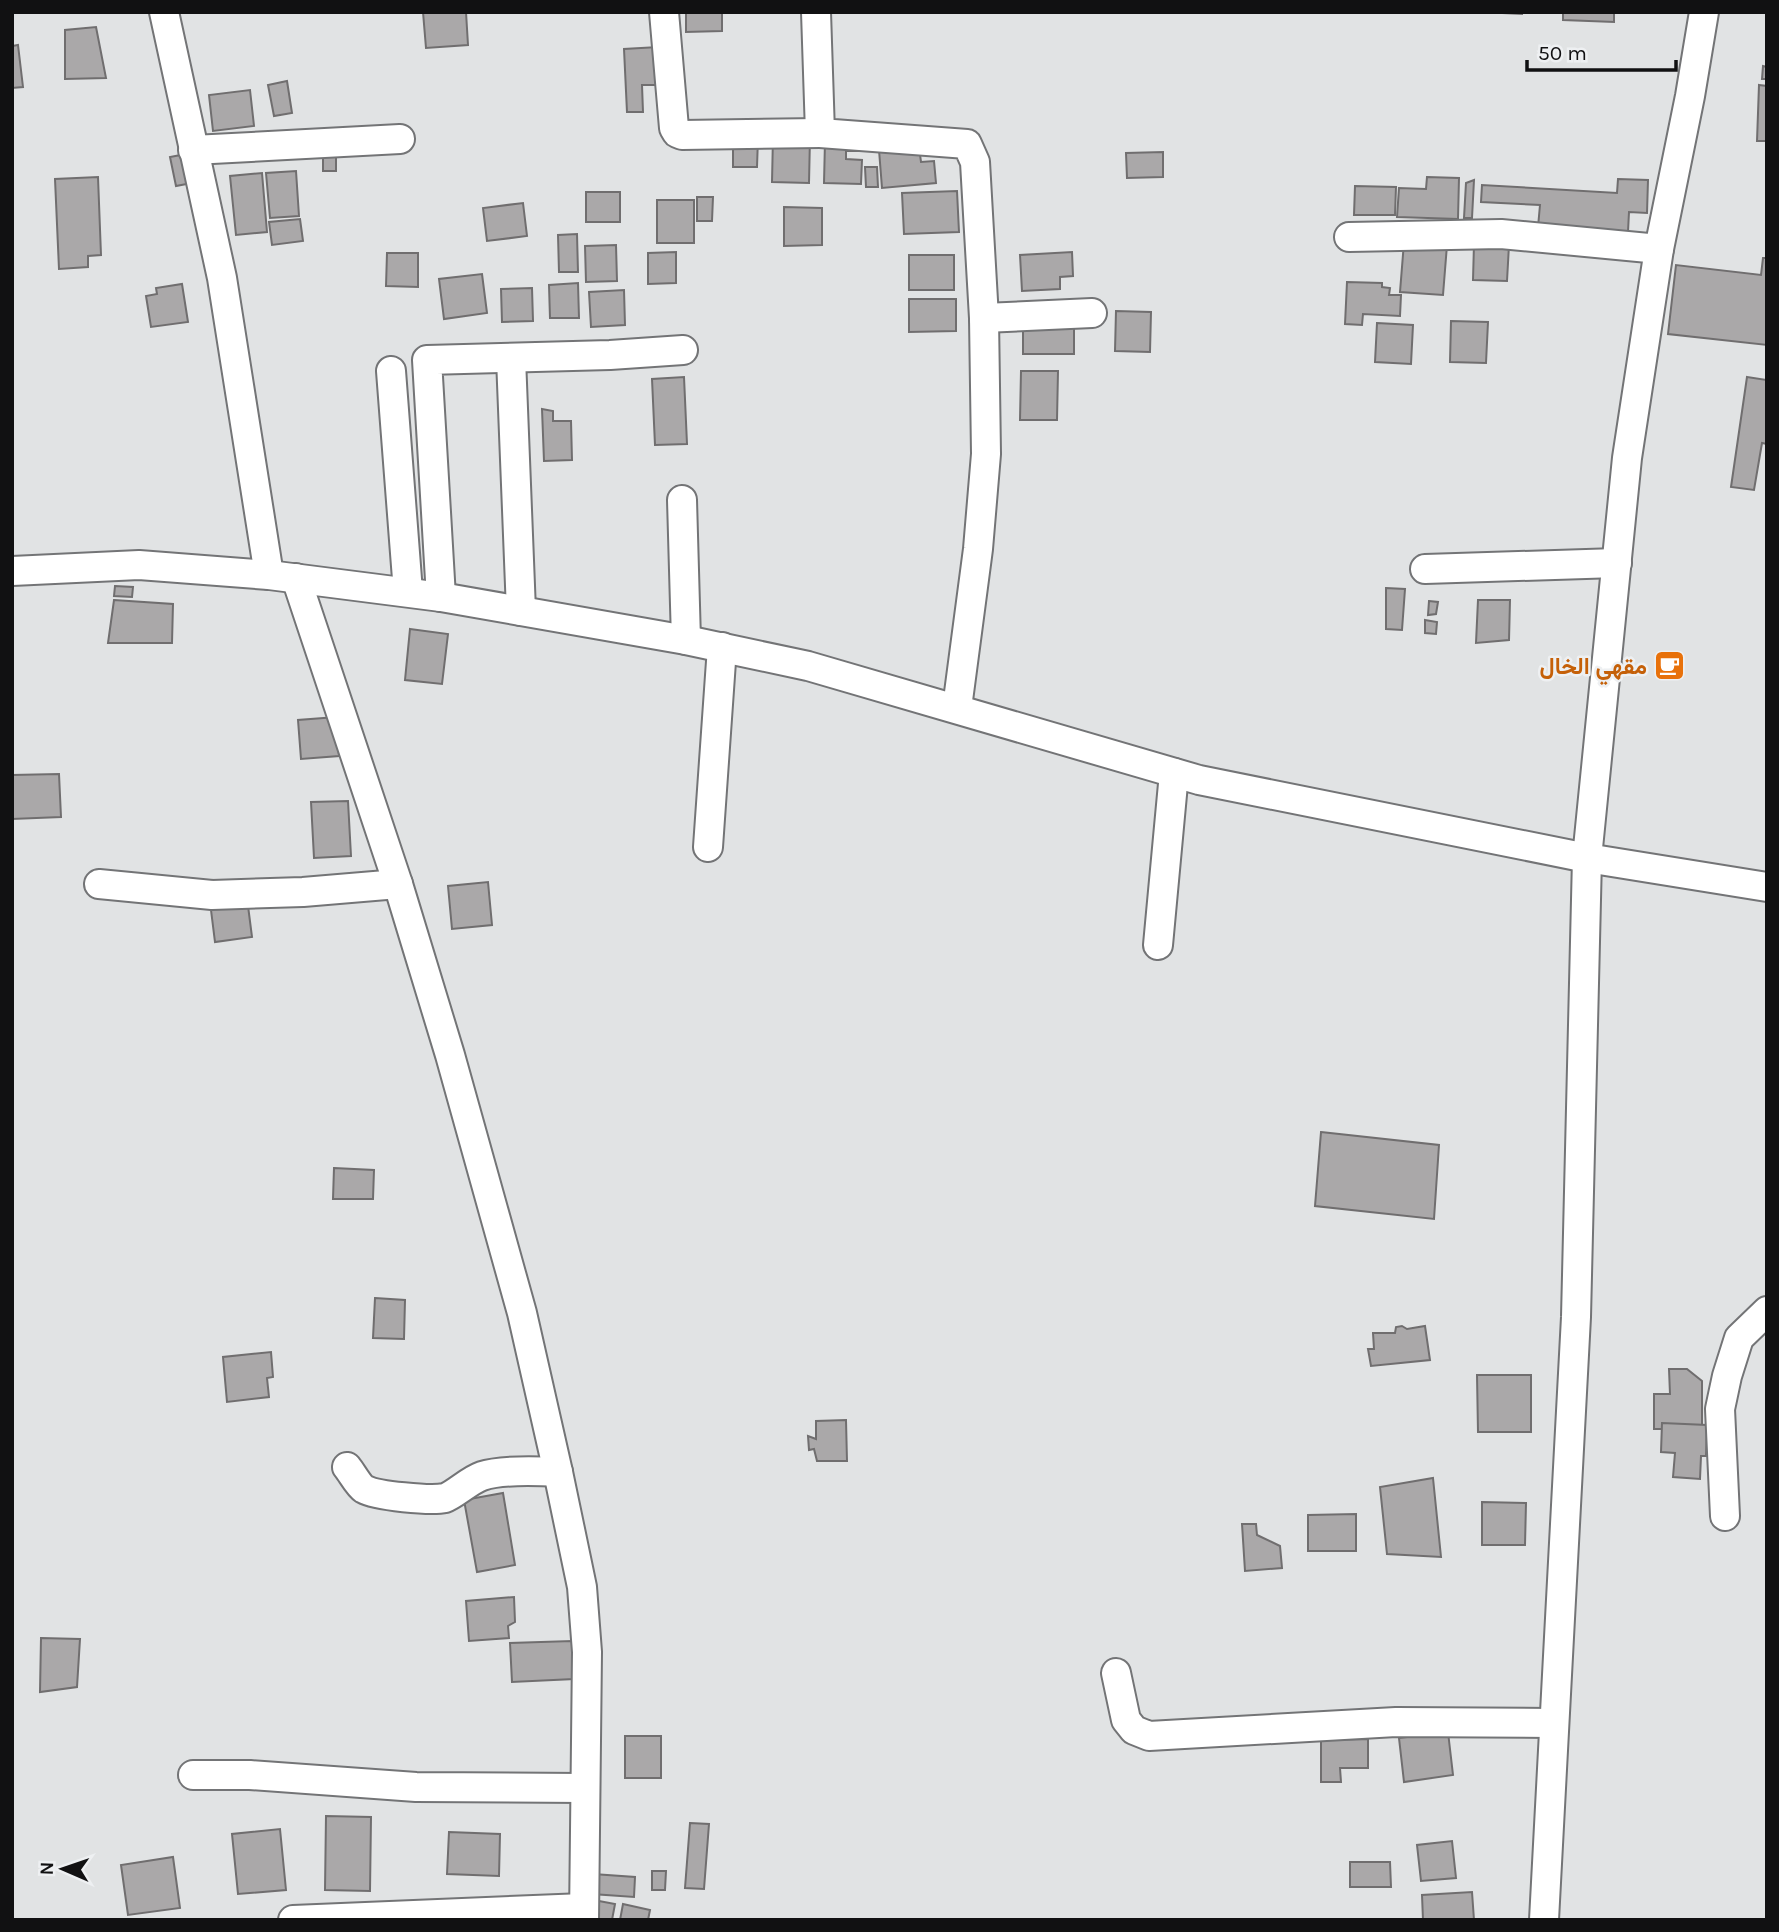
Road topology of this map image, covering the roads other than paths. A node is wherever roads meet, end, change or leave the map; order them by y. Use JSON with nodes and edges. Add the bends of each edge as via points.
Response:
{"nodes":[{"id":1,"x":164,"y":12,"type":"edge"},
{"id":2,"x":664,"y":12,"type":"edge"},
{"id":3,"x":816,"y":12,"type":"edge"},
{"id":4,"x":833,"y":12,"type":"edge"},
{"id":5,"x":1704,"y":12,"type":"edge"},
{"id":6,"x":830,"y":133,"type":"junction"},
{"id":7,"x":400,"y":139,"type":"dead end"},
{"id":8,"x":193,"y":150,"type":"junction"},
{"id":9,"x":1349,"y":237,"type":"dead end"},
{"id":10,"x":1659,"y":250,"type":"junction"},
{"id":11,"x":1092,"y":313,"type":"dead end"},
{"id":12,"x":984,"y":318,"type":"junction"},
{"id":13,"x":683,"y":350,"type":"dead end"},
{"id":14,"x":511,"y":358,"type":"junction"},
{"id":15,"x":391,"y":371,"type":"dead end"},
{"id":16,"x":682,"y":500,"type":"dead end"},
{"id":17,"x":1616,"y":564,"type":"junction"},
{"id":18,"x":1425,"y":569,"type":"dead end"},
{"id":19,"x":12,"y":571,"type":"edge"},
{"id":20,"x":282,"y":576,"type":"junction"},
{"id":21,"x":408,"y":592,"type":"junction"},
{"id":22,"x":441,"y":597,"type":"junction"},
{"id":23,"x":521,"y":611,"type":"junction"},
{"id":24,"x":686,"y":640,"type":"junction"},
{"id":25,"x":722,"y":648,"type":"junction"},
{"id":26,"x":957,"y":708,"type":"junction"},
{"id":27,"x":1174,"y":774,"type":"junction"},
{"id":28,"x":708,"y":847,"type":"dead end"},
{"id":29,"x":1587,"y":858,"type":"junction"},
{"id":30,"x":99,"y":884,"type":"dead end"},
{"id":31,"x":398,"y":884,"type":"junction"},
{"id":32,"x":1767,"y":887,"type":"edge"},
{"id":33,"x":1158,"y":945,"type":"dead end"},
{"id":34,"x":1767,"y":1311,"type":"edge"},
{"id":35,"x":347,"y":1467,"type":"dead end"},
{"id":36,"x":558,"y":1472,"type":"junction"},
{"id":37,"x":1725,"y":1516,"type":"dead end"},
{"id":38,"x":1116,"y":1673,"type":"dead end"},
{"id":39,"x":1553,"y":1723,"type":"junction"},
{"id":40,"x":193,"y":1775,"type":"dead end"},
{"id":41,"x":586,"y":1788,"type":"junction"},
{"id":42,"x":584,"y":1914,"type":"edge"},
{"id":43,"x":293,"y":1920,"type":"edge"},
{"id":44,"x":1544,"y":1920,"type":"edge"}],
"edges":[{"from":1,"to":8,"type":"street"},
{"from":2,"to":6,"type":"street","via":[[677,133]]},
{"from":3,"to":6,"type":"street"},
{"from":4,"to":6,"type":"street"},
{"from":5,"to":10,"type":"street"},
{"from":6,"to":12,"type":"street","via":[[967,144],[975,162]]},
{"from":7,"to":8,"type":"street"},
{"from":8,"to":20,"type":"street"},
{"from":9,"to":10,"type":"street","via":[[1501,234]]},
{"from":10,"to":17,"type":"street"},
{"from":11,"to":12,"type":"street"},
{"from":12,"to":26,"type":"street","via":[[986,454]]},
{"from":13,"to":14,"type":"street"},
{"from":14,"to":22,"type":"street","via":[[429,359],[426,363]]},
{"from":14,"to":23,"type":"street"},
{"from":15,"to":21,"type":"street"},
{"from":16,"to":24,"type":"street"},
{"from":17,"to":18,"type":"street"},
{"from":17,"to":29,"type":"street"},
{"from":19,"to":20,"type":"street","via":[[139,565]]},
{"from":20,"to":21,"type":"street"},
{"from":20,"to":31,"type":"street"},
{"from":21,"to":22,"type":"street"},
{"from":22,"to":23,"type":"street"},
{"from":23,"to":24,"type":"street"},
{"from":24,"to":25,"type":"street"},
{"from":25,"to":26,"type":"street","via":[[808,666]]},
{"from":25,"to":28,"type":"street"},
{"from":26,"to":27,"type":"street"},
{"from":27,"to":29,"type":"street"},
{"from":27,"to":33,"type":"street"},
{"from":29,"to":32,"type":"street"},
{"from":29,"to":39,"type":"street","via":[[1576,1317]]},
{"from":30,"to":31,"type":"street","via":[[234,895]]},
{"from":31,"to":36,"type":"street","via":[[522,1312]]},
{"from":34,"to":37,"type":"street","via":[[1739,1338],[1720,1409]]},
{"from":35,"to":36,"type":"street","via":[[363,1488],[390,1496],[446,1498],[484,1475]]},
{"from":36,"to":41,"type":"street","via":[[582,1587],[587,1652]]},
{"from":38,"to":39,"type":"street","via":[[1126,1720],[1134,1730],[1149,1736],[1396,1722]]},
{"from":39,"to":44,"type":"street"},
{"from":40,"to":41,"type":"street","via":[[250,1774],[416,1787]]},
{"from":41,"to":42,"type":"street"},
{"from":42,"to":43,"type":"street"}]}
